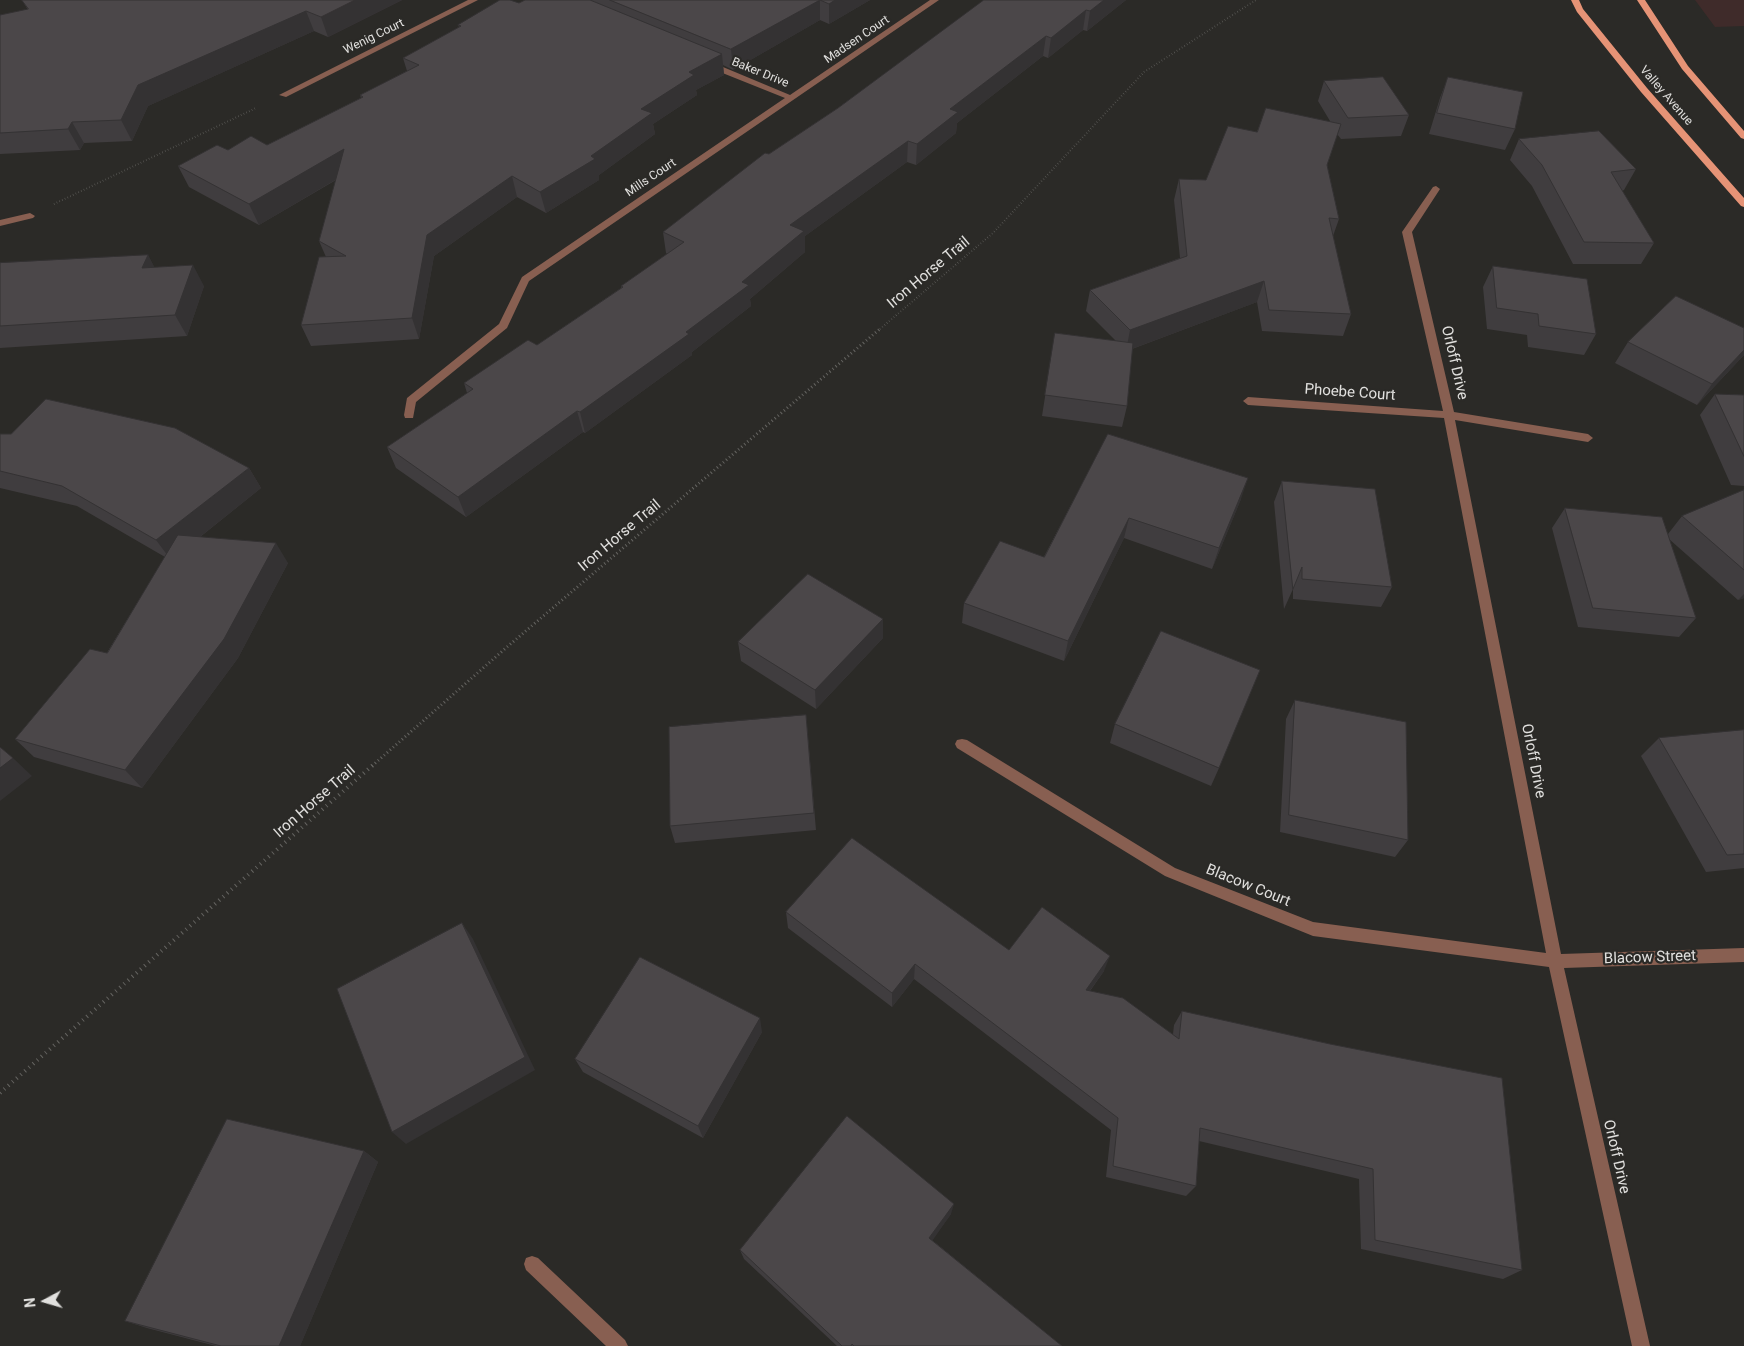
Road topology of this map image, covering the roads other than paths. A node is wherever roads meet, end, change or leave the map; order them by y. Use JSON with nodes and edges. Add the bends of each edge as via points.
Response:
{"nodes":[{"id":1,"x":474,"y":0,"type":"edge"},
{"id":2,"x":935,"y":0,"type":"edge"},
{"id":3,"x":1575,"y":0,"type":"edge"},
{"id":4,"x":1641,"y":0,"type":"edge"},
{"id":5,"x":700,"y":60,"type":"edge"},
{"id":6,"x":284,"y":95,"type":"road end"},
{"id":7,"x":791,"y":98,"type":"junction"},
{"id":8,"x":1744,"y":136,"type":"edge"},
{"id":9,"x":1436,"y":189,"type":"dead end"},
{"id":10,"x":1744,"y":204,"type":"edge"},
{"id":11,"x":30,"y":216,"type":"road end"},
{"id":12,"x":0,"y":222,"type":"edge"},
{"id":13,"x":1248,"y":401,"type":"dead end"},
{"id":14,"x":410,"y":414,"type":"dead end"},
{"id":15,"x":1449,"y":415,"type":"junction"},
{"id":16,"x":1588,"y":438,"type":"dead end"},
{"id":17,"x":962,"y":744,"type":"dead end"},
{"id":18,"x":1744,"y":955,"type":"edge"},
{"id":19,"x":1556,"y":961,"type":"junction"},
{"id":20,"x":532,"y":1264,"type":"dead end"},
{"id":21,"x":619,"y":1346,"type":"edge"},
{"id":22,"x":1641,"y":1346,"type":"edge"}],
"edges":[{"from":1,"to":6,"type":"street","name":"Wenig Court"},
{"from":2,"to":7,"type":"street","name":"Madsen Court"},
{"from":3,"to":10,"type":"main road","name":"Valley Avenue","via":[[1644,90]]},
{"from":4,"to":8,"type":"main road","via":[[1685,68]]},
{"from":5,"to":7,"type":"street","name":"Baker Drive"},
{"from":7,"to":14,"type":"street","name":"Mills Court","via":[[525,279],[503,326],[411,401]]},
{"from":9,"to":15,"type":"street","name":"Orloff Drive","via":[[1407,232]]},
{"from":11,"to":12,"type":"street"},
{"from":13,"to":15,"type":"street","name":"Phoebe Court"},
{"from":15,"to":16,"type":"street","name":"Phoebe Court"},
{"from":15,"to":19,"type":"street","name":"Orloff Drive"},
{"from":17,"to":19,"type":"street","name":"Blacow Court","via":[[1170,872],[1313,929]]},
{"from":18,"to":19,"type":"street","name":"Blacow Street"},
{"from":19,"to":22,"type":"street","name":"Orloff Drive"},
{"from":20,"to":21,"type":"street"}]}
